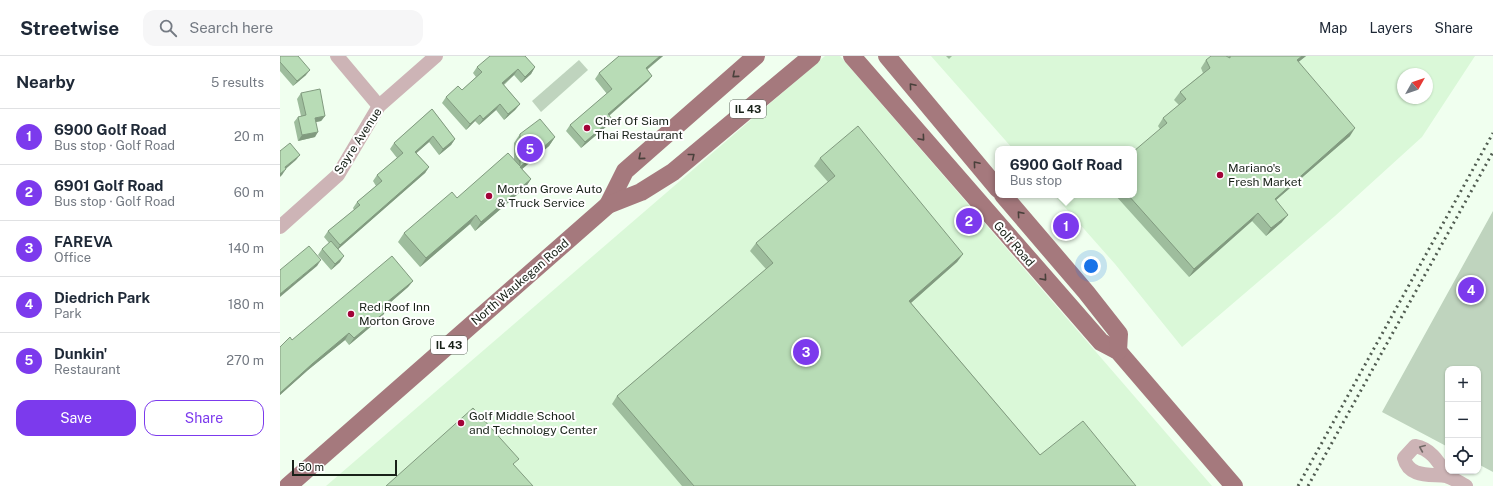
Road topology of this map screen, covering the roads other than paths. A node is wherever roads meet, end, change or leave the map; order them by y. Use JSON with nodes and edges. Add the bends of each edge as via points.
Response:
{"nodes":[{"id":1,"x":337,"y":56,"type":"edge"},
{"id":2,"x":436,"y":56,"type":"edge"},
{"id":3,"x":756,"y":56,"type":"edge"},
{"id":4,"x":812,"y":56,"type":"edge"},
{"id":5,"x":852,"y":56,"type":"edge"},
{"id":6,"x":887,"y":56,"type":"edge"},
{"id":7,"x":379,"y":106,"type":"junction"},
{"id":8,"x":995,"y":185,"type":"edge"},
{"id":9,"x":1006,"y":198,"type":"edge"},
{"id":10,"x":608,"y":205,"type":"junction"},
{"id":11,"x":280,"y":228,"type":"edge"},
{"id":12,"x":1118,"y":351,"type":"junction"},
{"id":13,"x":1448,"y":476,"type":"dead end"},
{"id":14,"x":288,"y":486,"type":"edge"},
{"id":15,"x":1234,"y":486,"type":"edge"},
{"id":16,"x":1466,"y":486,"type":"edge"}],
"edges":[{"from":1,"to":7,"type":"street"},
{"from":2,"to":7,"type":"street","name":"Sayre Avenue"},
{"from":3,"to":10,"type":"main road","name":"North Waukegan Road","number":"IL 43","one_way":true,"via":[[626,171]]},
{"from":10,"to":4,"type":"main road","name":"North Waukegan Road","number":"IL 43","one_way":true,"via":[[641,192],[673,172]]},
{"from":5,"to":12,"type":"main road","name":"Golf Road","one_way":true,"via":[[1101,342]]},
{"from":8,"to":6,"type":"main road","one_way":true},
{"from":7,"to":11,"type":"street","name":"Sayre Avenue","via":[[338,175]]},
{"from":12,"to":9,"type":"main road","name":"Golf Road","one_way":true,"via":[[1119,334]]},
{"from":10,"to":14,"type":"main road","name":"North Waukegan Road","number":"IL 43"},
{"from":12,"to":15,"type":"main road","name":"Golf Road"},
{"from":13,"to":16,"type":"street"}]}
